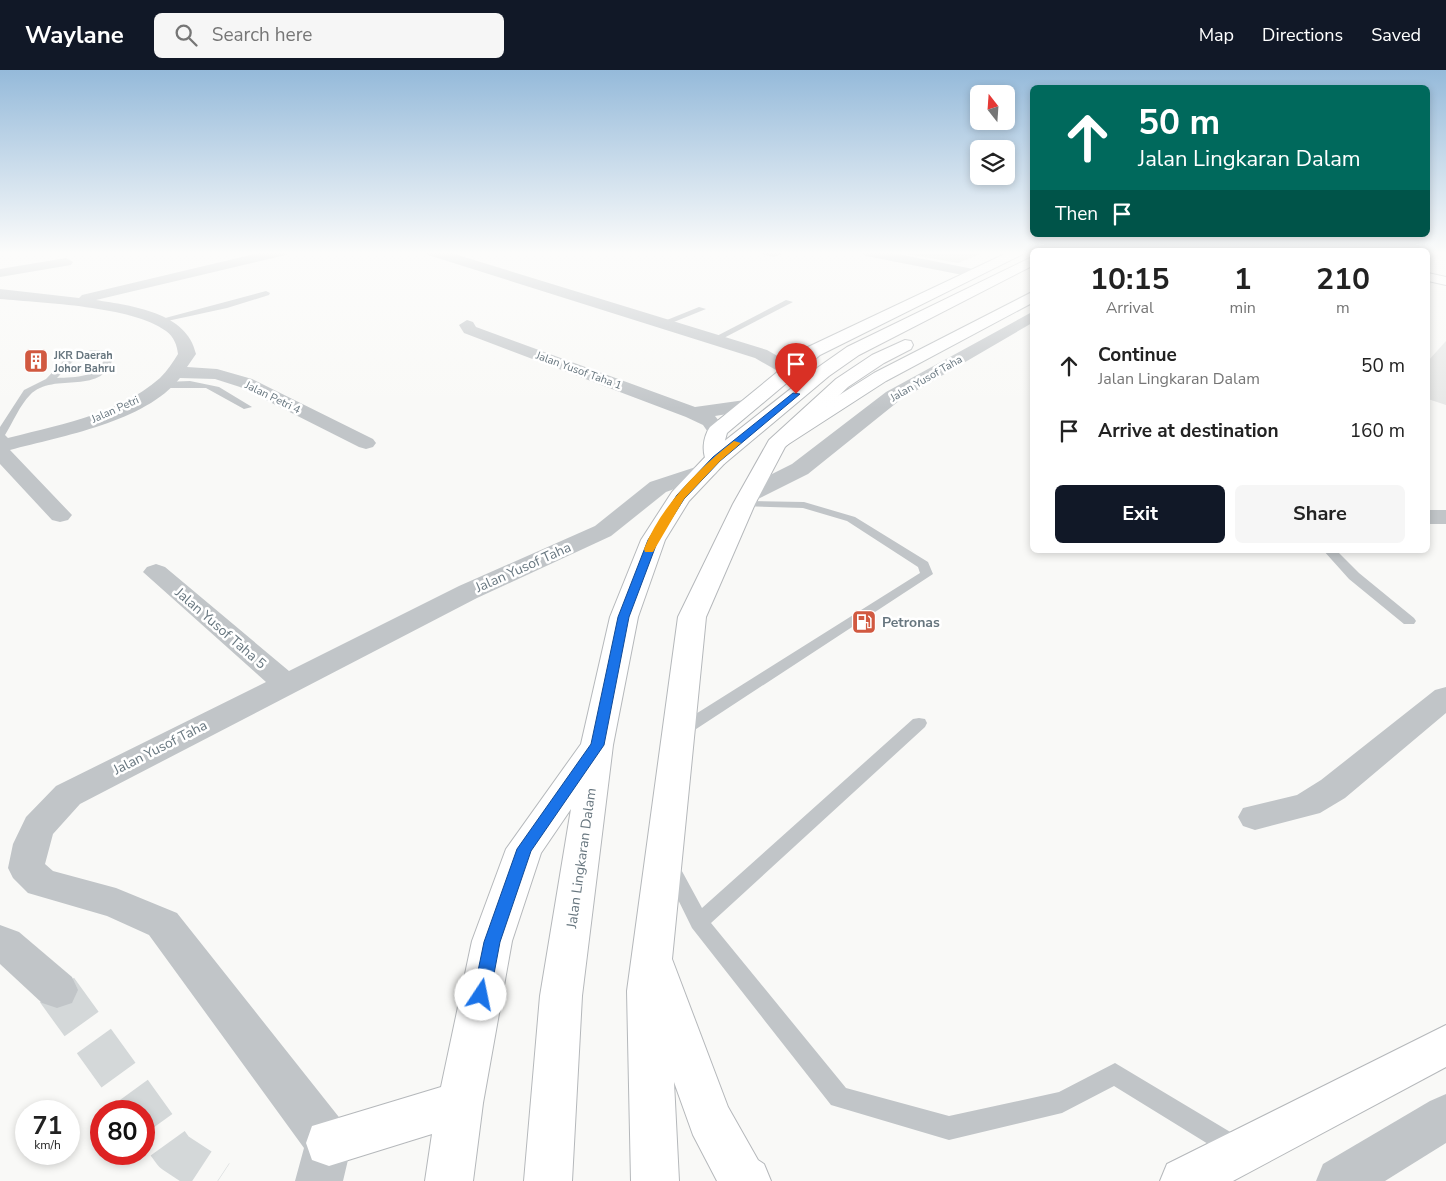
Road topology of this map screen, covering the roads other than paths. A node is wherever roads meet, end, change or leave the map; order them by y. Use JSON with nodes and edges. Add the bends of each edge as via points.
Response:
{"nodes":[{"id":1,"x":91,"y":304,"type":"edge"},
{"id":2,"x":231,"y":304,"type":"edge"},
{"id":3,"x":597,"y":304,"type":"edge"},
{"id":4,"x":785,"y":304,"type":"edge"},
{"id":5,"x":910,"y":304,"type":"edge"},
{"id":6,"x":947,"y":304,"type":"edge"},
{"id":7,"x":1005,"y":304,"type":"edge"},
{"id":8,"x":702,"y":309,"type":"dead end"},
{"id":9,"x":1030,"y":319,"type":"edge"},
{"id":10,"x":158,"y":320,"type":"junction"},
{"id":11,"x":661,"y":324,"type":"junction"},
{"id":12,"x":467,"y":325,"type":"dead end"},
{"id":13,"x":714,"y":339,"type":"junction"},
{"id":14,"x":814,"y":351,"type":"junction"},
{"id":15,"x":761,"y":354,"type":"junction"},
{"id":16,"x":789,"y":370,"type":"junction"},
{"id":17,"x":169,"y":378,"type":"junction"},
{"id":18,"x":49,"y":381,"type":"junction"},
{"id":19,"x":745,"y":406,"type":"junction"},
{"id":20,"x":247,"y":407,"type":"dead end"},
{"id":21,"x":693,"y":413,"type":"junction"},
{"id":22,"x":717,"y":431,"type":"junction"},
{"id":23,"x":366,"y":444,"type":"dead end"},
{"id":24,"x":3,"y":447,"type":"edge"},
{"id":25,"x":712,"y":464,"type":"junction"},
{"id":26,"x":747,"y":499,"type":"junction"},
{"id":27,"x":60,"y":515,"type":"dead end"},
{"id":28,"x":1430,"y":517,"type":"edge"},
{"id":29,"x":1446,"y":517,"type":"edge"},
{"id":30,"x":1332,"y":553,"type":"edge"},
{"id":31,"x":156,"y":572,"type":"dead end"},
{"id":32,"x":1409,"y":621,"type":"dead end"},
{"id":33,"x":285,"y":683,"type":"junction"},
{"id":34,"x":1446,"y":697,"type":"edge"},
{"id":35,"x":919,"y":723,"type":"dead end"},
{"id":36,"x":678,"y":733,"type":"junction"},
{"id":37,"x":597,"y":745,"type":"junction"},
{"id":38,"x":1254,"y":817,"type":"dead end"},
{"id":39,"x":663,"y":851,"type":"junction"},
{"id":40,"x":700,"y":922,"type":"junction"},
{"id":41,"x":0,"y":942,"type":"edge"},
{"id":42,"x":651,"y":955,"type":"junction"},
{"id":43,"x":57,"y":990,"type":"tunnel mouth"},
{"id":44,"x":1446,"y":1045,"type":"edge"},
{"id":45,"x":460,"y":1103,"type":"junction"},
{"id":46,"x":1446,"y":1117,"type":"edge"},
{"id":47,"x":1241,"y":1151,"type":"junction"},
{"id":48,"x":324,"y":1162,"type":"edge"},
{"id":49,"x":449,"y":1181,"type":"edge"},
{"id":50,"x":548,"y":1181,"type":"edge"},
{"id":51,"x":655,"y":1181,"type":"edge"},
{"id":52,"x":747,"y":1181,"type":"edge"},
{"id":53,"x":1184,"y":1181,"type":"edge"},
{"id":54,"x":1340,"y":1181,"type":"edge"}],
"edges":[{"from":1,"to":10,"type":"street"},
{"from":2,"to":10,"type":"lane"},
{"from":3,"to":11,"type":"street"},
{"from":4,"to":13,"type":"lane"},
{"from":5,"to":14,"type":"main road"},
{"from":6,"to":25,"type":"main road","name":"Jalan Lingkaran Dalam","via":[[853,351]]},
{"from":7,"to":26,"type":"main road","via":[[880,377],[776,444]]},
{"from":8,"to":11,"type":"lane"},
{"from":9,"to":26,"type":"street","name":"Jalan Yusof Taha","via":[[893,396],[800,469]]},
{"from":10,"to":17,"type":"street","via":[[183,338],[187,354]]},
{"from":11,"to":13,"type":"street"},
{"from":12,"to":21,"type":"street","name":"Jalan Yusof Taha 1","via":[[470,330]]},
{"from":13,"to":15,"type":"street"},
{"from":14,"to":15,"type":"street"},
{"from":14,"to":16,"type":"main road"},
{"from":15,"to":16,"type":"street"},
{"from":16,"to":19,"type":"main road"},
{"from":17,"to":20,"type":"lane","via":[[211,385]]},
{"from":17,"to":23,"type":"street","name":"Jalan Petri 4","via":[[217,374],[246,383]]},
{"from":17,"to":24,"type":"street","name":"Jalan Petri","via":[[129,406],[82,424]]},
{"from":18,"to":18,"type":"lane","via":[[76,356],[98,352],[110,354],[102,372],[97,375]]},
{"from":18,"to":24,"type":"lane","via":[[27,392],[2,429]]},
{"from":19,"to":21,"type":"street","name":"Jalan Yusof Taha 1"},
{"from":19,"to":22,"type":"main road"},
{"from":21,"to":22,"type":"street","name":"Jalan Yusof Taha 1","via":[[710,421]]},
{"from":22,"to":25,"type":"main road"},
{"from":24,"to":27,"type":"street"},
{"from":25,"to":33,"type":"street","name":"Jalan Yusof Taha","via":[[658,487],[603,531],[468,592]]},
{"from":25,"to":37,"type":"main road","name":"Jalan Lingkaran Dalam","via":[[680,497],[653,540],[624,617]]},
{"from":26,"to":36,"type":"main road","via":[[692,617]]},
{"from":26,"to":36,"type":"lane","via":[[804,505],[851,519],[924,565],[927,574]]},
{"from":28,"to":29,"type":"street"},
{"from":30,"to":32,"type":"lane","via":[[1354,576]]},
{"from":31,"to":33,"type":"street","name":"Jalan Yusof Taha 5"},
{"from":33,"to":48,"type":"street","name":"Jalan Yusof Taha","via":[[68,795],[43,818],[30,841],[26,868],[41,883],[116,903],[163,924]]},
{"from":34,"to":38,"type":"street","via":[[1333,789],[1308,804]]},
{"from":35,"to":40,"type":"lane"},
{"from":36,"to":39,"type":"main road"},
{"from":37,"to":45,"type":"main road","via":[[524,849],[492,942]]},
{"from":37,"to":50,"type":"main road","name":"Jalan Lingkaran Dalam","via":[[561,996]]},
{"from":39,"to":40,"type":"lane"},
{"from":39,"to":42,"type":"main road"},
{"from":40,"to":47,"type":"lane","via":[[839,1098],[949,1128],[1062,1102],[1114,1074]]},
{"from":41,"to":43,"type":"street"},
{"from":42,"to":51,"type":"main road","via":[[648,991]]},
{"from":42,"to":52,"type":"main road","via":[[710,1119],[741,1177]]},
{"from":44,"to":47,"type":"main road"},
{"from":45,"to":48,"type":"main road"},
{"from":45,"to":49,"type":"main road"},
{"from":46,"to":54,"type":"street"},
{"from":47,"to":53,"type":"main road"}]}
